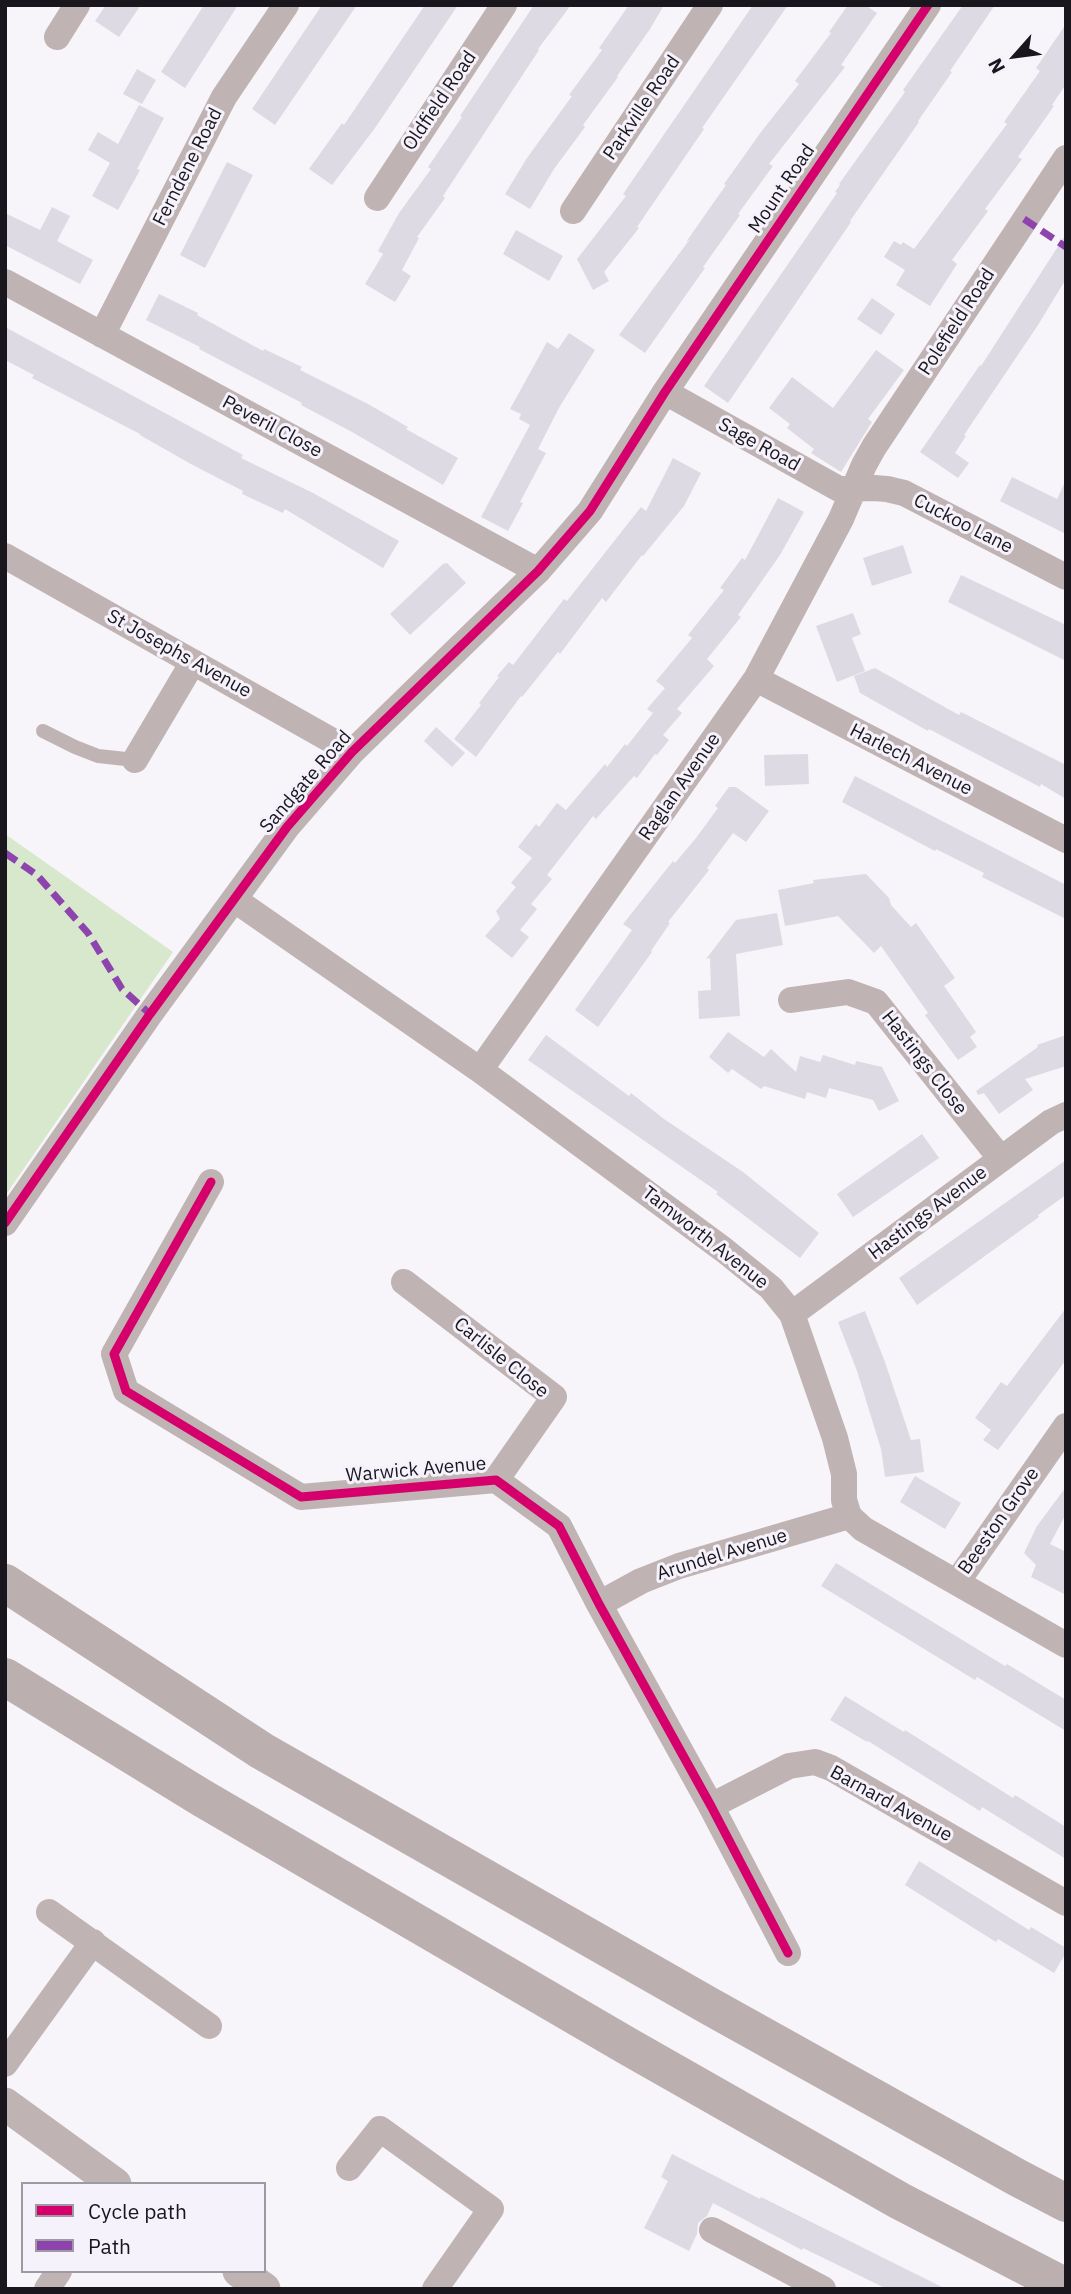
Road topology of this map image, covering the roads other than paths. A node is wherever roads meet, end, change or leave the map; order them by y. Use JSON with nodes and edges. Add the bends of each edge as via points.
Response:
{"nodes":[{"id":1,"x":77,"y":5,"type":"edge"},
{"id":2,"x":286,"y":5,"type":"edge"},
{"id":3,"x":504,"y":5,"type":"edge"},
{"id":4,"x":710,"y":5,"type":"edge"},
{"id":5,"x":928,"y":5,"type":"edge"},
{"id":6,"x":57,"y":37,"type":"dead end"},
{"id":7,"x":1066,"y":158,"type":"edge"},
{"id":8,"x":377,"y":198,"type":"dead end"},
{"id":9,"x":573,"y":211,"type":"dead end"},
{"id":10,"x":5,"y":282,"type":"edge"},
{"id":11,"x":102,"y":335,"type":"junction"},
{"id":12,"x":665,"y":392,"type":"junction"},
{"id":13,"x":855,"y":489,"type":"junction"},
{"id":14,"x":5,"y":556,"type":"edge"},
{"id":15,"x":538,"y":571,"type":"junction"},
{"id":16,"x":1066,"y":577,"type":"edge"},
{"id":17,"x":193,"y":662,"type":"junction"},
{"id":18,"x":756,"y":679,"type":"junction"},
{"id":19,"x":43,"y":731,"type":"dead end"},
{"id":20,"x":352,"y":752,"type":"junction"},
{"id":21,"x":135,"y":760,"type":"joint"},
{"id":22,"x":1066,"y":840,"type":"edge"},
{"id":23,"x":235,"y":900,"type":"junction"},
{"id":24,"x":791,"y":1000,"type":"dead end"},
{"id":25,"x":480,"y":1070,"type":"junction"},
{"id":26,"x":1066,"y":1115,"type":"edge"},
{"id":27,"x":1001,"y":1159,"type":"junction"},
{"id":28,"x":211,"y":1182,"type":"dead end"},
{"id":29,"x":5,"y":1223,"type":"edge"},
{"id":30,"x":404,"y":1283,"type":"dead end"},
{"id":31,"x":792,"y":1314,"type":"junction"},
{"id":32,"x":1066,"y":1426,"type":"edge"},
{"id":33,"x":496,"y":1480,"type":"junction"},
{"id":34,"x":849,"y":1516,"type":"junction"},
{"id":35,"x":957,"y":1582,"type":"junction"},
{"id":36,"x":5,"y":1583,"type":"edge"},
{"id":37,"x":599,"y":1604,"type":"junction"},
{"id":38,"x":1066,"y":1644,"type":"edge"},
{"id":39,"x":5,"y":1677,"type":"edge"},
{"id":40,"x":712,"y":1806,"type":"junction"},
{"id":41,"x":1066,"y":1903,"type":"edge"},
{"id":42,"x":48,"y":1912,"type":"dead end"},
{"id":43,"x":93,"y":1942,"type":"junction"},
{"id":44,"x":789,"y":1953,"type":"dead end"},
{"id":45,"x":209,"y":2026,"type":"dead end"},
{"id":46,"x":5,"y":2064,"type":"edge"},
{"id":47,"x":5,"y":2104,"type":"edge"},
{"id":48,"x":349,"y":2168,"type":"dead end"},
{"id":49,"x":112,"y":2182,"type":"edge"},
{"id":50,"x":1066,"y":2203,"type":"edge"},
{"id":51,"x":712,"y":2230,"type":"dead end"},
{"id":52,"x":58,"y":2273,"type":"edge"},
{"id":53,"x":242,"y":2273,"type":"edge"},
{"id":54,"x":1066,"y":2287,"type":"edge"},
{"id":55,"x":47,"y":2289,"type":"edge"},
{"id":56,"x":264,"y":2289,"type":"edge"},
{"id":57,"x":435,"y":2289,"type":"edge"},
{"id":58,"x":823,"y":2289,"type":"edge"}],
"edges":[{"from":1,"to":6,"type":"street"},
{"from":2,"to":11,"type":"street","name":"Ferndene Road","via":[[224,97]]},
{"from":3,"to":8,"type":"street","name":"Oldfield Road"},
{"from":4,"to":9,"type":"street","name":"Parkville Road"},
{"from":5,"to":12,"type":"street","name":"Mount Road"},
{"from":7,"to":13,"type":"street","name":"Polefield Road","via":[[874,447]]},
{"from":10,"to":11,"type":"street","name":"Peveril Close"},
{"from":11,"to":15,"type":"street","name":"Peveril Close"},
{"from":12,"to":13,"type":"street","name":"Sage Road","via":[[839,489]]},
{"from":12,"to":15,"type":"street","name":"Sandgate Road","via":[[590,511]]},
{"from":13,"to":16,"type":"street","name":"Cuckoo Lane","via":[[904,493]]},
{"from":13,"to":18,"type":"street","name":"Raglan Avenue"},
{"from":14,"to":17,"type":"street","name":"St Josephs Avenue"},
{"from":15,"to":20,"type":"street","name":"Sandgate Road"},
{"from":17,"to":20,"type":"street","name":"St Josephs Avenue"},
{"from":17,"to":21,"type":"street"},
{"from":18,"to":22,"type":"street","name":"Harlech Avenue"},
{"from":18,"to":25,"type":"street","name":"Raglan Avenue"},
{"from":19,"to":21,"type":"lane","via":[[99,756]]},
{"from":20,"to":23,"type":"street","name":"Sandgate Road","via":[[287,827]]},
{"from":23,"to":25,"type":"street","name":"Tamworth Avenue"},
{"from":23,"to":29,"type":"street","name":"Sandgate Road"},
{"from":24,"to":27,"type":"street","name":"Hastings Close","via":[[848,992],[876,1002]]},
{"from":25,"to":31,"type":"street","name":"Tamworth Avenue","via":[[724,1250],[771,1288]]},
{"from":26,"to":27,"type":"street","name":"Hastings Avenue"},
{"from":27,"to":31,"type":"street","name":"Hastings Avenue"},
{"from":28,"to":33,"type":"street","name":"Warwick Avenue","via":[[114,1353],[126,1391],[301,1497]]},
{"from":30,"to":33,"type":"street","name":"Carlisle Close","via":[[554,1397]]},
{"from":31,"to":34,"type":"street","name":"Tamworth Avenue","via":[[835,1438]]},
{"from":32,"to":35,"type":"street","name":"Beeston Grove"},
{"from":33,"to":37,"type":"street","name":"Warwick Avenue","via":[[559,1526]]},
{"from":34,"to":35,"type":"street","via":[[863,1529]]},
{"from":34,"to":37,"type":"street","name":"Arundel Avenue","via":[[679,1566]]},
{"from":35,"to":38,"type":"street"},
{"from":36,"to":50,"type":"highway","via":[[262,1751]]},
{"from":37,"to":40,"type":"street","name":"Warwick Avenue"},
{"from":39,"to":54,"type":"highway","via":[[640,2054],[900,2201]]},
{"from":40,"to":41,"type":"street","name":"Barnard Avenue","via":[[789,1766],[815,1762]]},
{"from":40,"to":44,"type":"street","name":"Warwick Avenue"},
{"from":42,"to":43,"type":"street"},
{"from":43,"to":45,"type":"street"},
{"from":43,"to":46,"type":"street"},
{"from":47,"to":49,"type":"street"},
{"from":48,"to":57,"type":"street","via":[[380,2129],[491,2209]]},
{"from":51,"to":58,"type":"street"},
{"from":52,"to":55,"type":"street"},
{"from":53,"to":56,"type":"street"}]}
